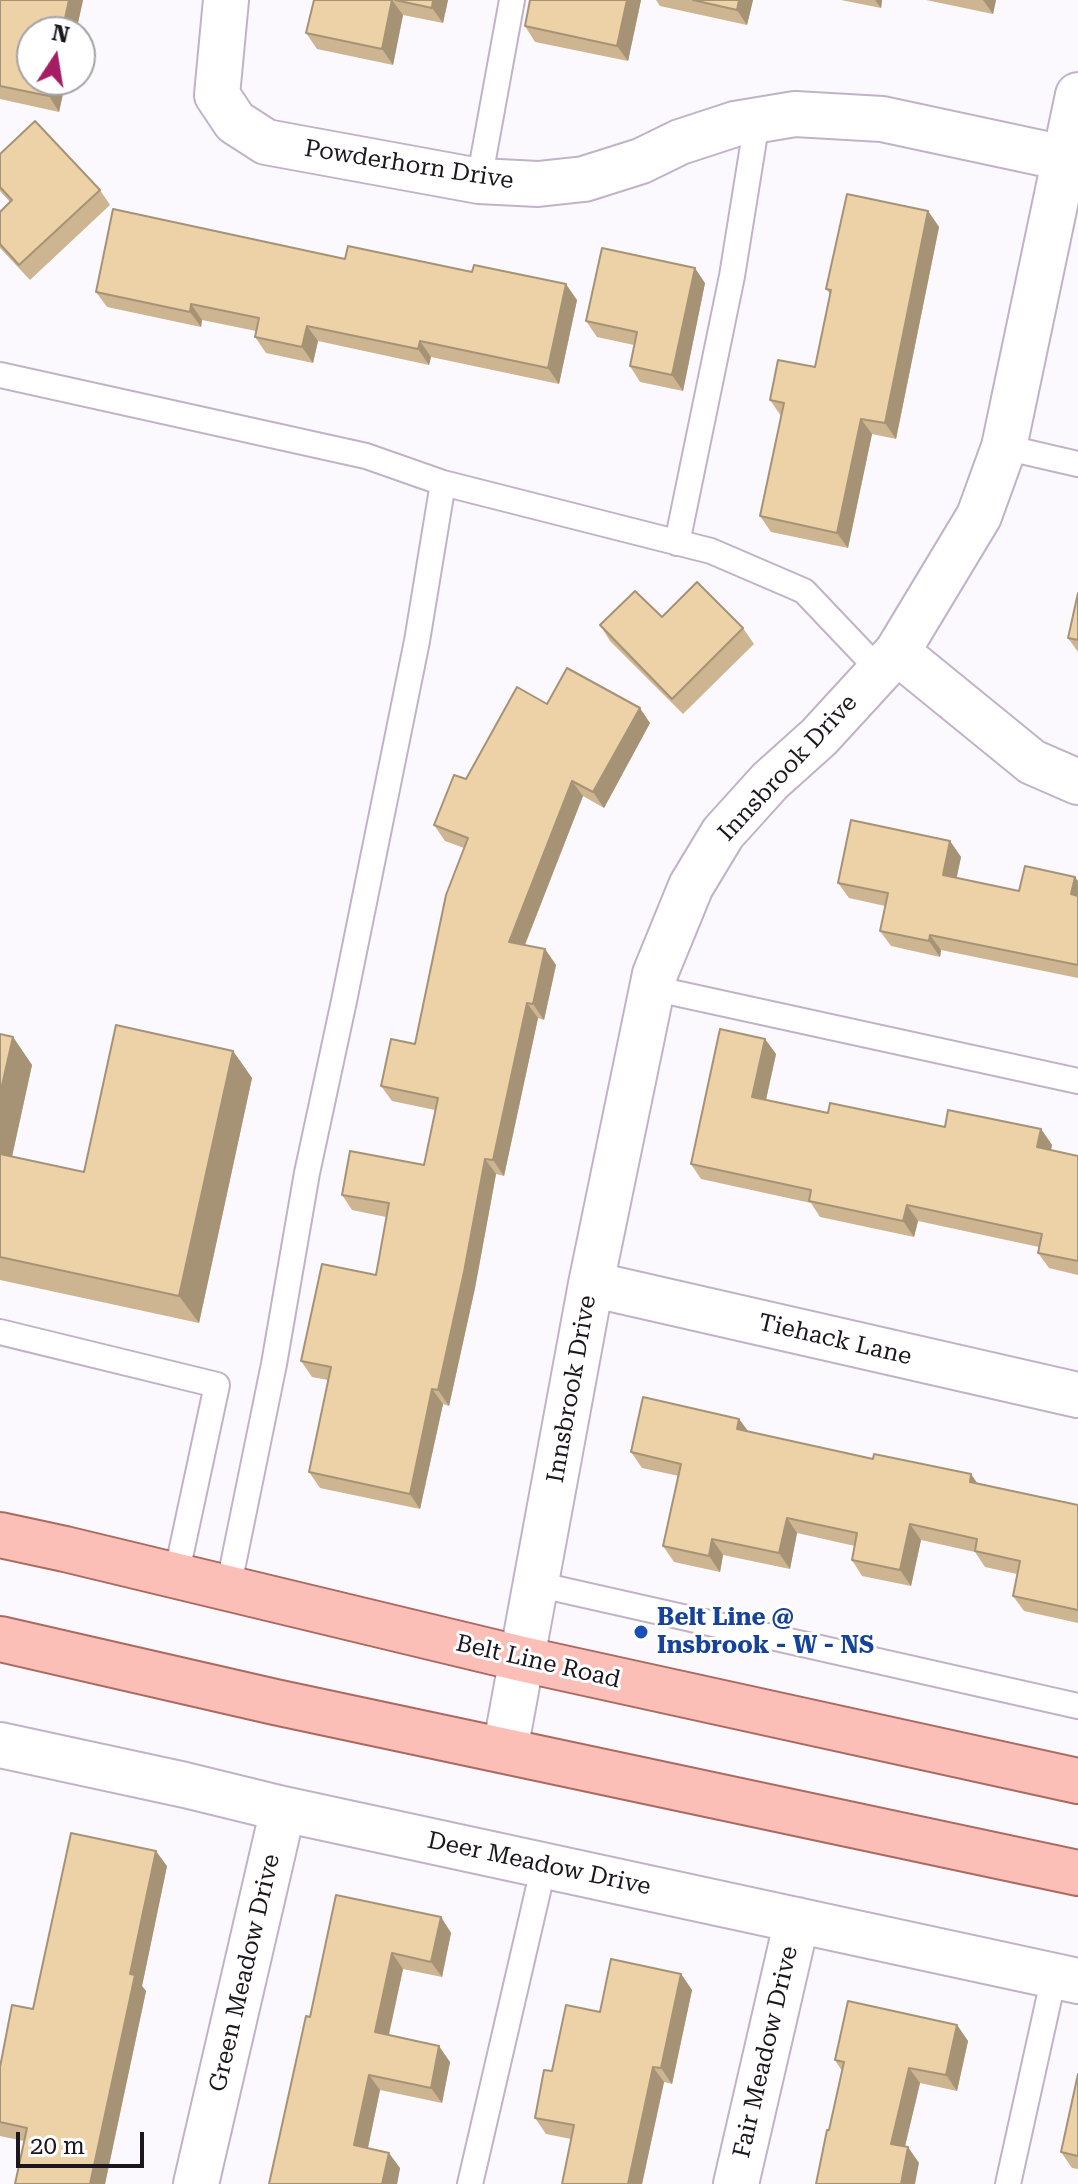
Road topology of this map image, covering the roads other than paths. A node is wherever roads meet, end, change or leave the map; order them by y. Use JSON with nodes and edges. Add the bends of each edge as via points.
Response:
{"nodes":[{"id":1,"x":512,"y":0,"type":"edge"},
{"id":2,"x":225,"y":4,"type":"edge"},
{"id":3,"x":1078,"y":95,"type":"edge"},
{"id":4,"x":757,"y":121,"type":"junction"},
{"id":5,"x":1072,"y":159,"type":"edge"},
{"id":6,"x":479,"y":181,"type":"junction"},
{"id":7,"x":0,"y":375,"type":"edge"},
{"id":8,"x":1004,"y":447,"type":"junction"},
{"id":9,"x":1078,"y":464,"type":"edge"},
{"id":10,"x":443,"y":483,"type":"junction"},
{"id":11,"x":677,"y":543,"type":"junction"},
{"id":12,"x":888,"y":662,"type":"junction"},
{"id":13,"x":1078,"y":782,"type":"edge"},
{"id":14,"x":652,"y":988,"type":"junction"},
{"id":15,"x":1078,"y":1081,"type":"edge"},
{"id":16,"x":591,"y":1284,"type":"junction"},
{"id":17,"x":0,"y":1332,"type":"edge"},
{"id":18,"x":1078,"y":1395,"type":"edge"},
{"id":19,"x":0,"y":1535,"type":"edge"},
{"id":20,"x":176,"y":1576,"type":"junction"},
{"id":21,"x":536,"y":1584,"type":"junction"},
{"id":22,"x":228,"y":1589,"type":"junction"},
{"id":23,"x":0,"y":1639,"type":"edge"},
{"id":24,"x":522,"y":1659,"type":"junction"},
{"id":25,"x":1078,"y":1706,"type":"edge"},
{"id":26,"x":505,"y":1750,"type":"junction"},
{"id":27,"x":2,"y":1753,"type":"edge"},
{"id":28,"x":1078,"y":1781,"type":"edge"},
{"id":29,"x":283,"y":1809,"type":"junction"},
{"id":30,"x":544,"y":1865,"type":"junction"},
{"id":31,"x":1078,"y":1873,"type":"edge"},
{"id":32,"x":797,"y":1920,"type":"junction"},
{"id":33,"x":1066,"y":1979,"type":"edge"},
{"id":34,"x":196,"y":2184,"type":"edge"},
{"id":35,"x":470,"y":2184,"type":"edge"},
{"id":36,"x":736,"y":2184,"type":"edge"},
{"id":37,"x":1008,"y":2184,"type":"edge"}],
"edges":[{"from":1,"to":6,"type":"lane"},
{"from":2,"to":6,"type":"street","name":"Powderhorn Drive","via":[[217,95],[235,122],[266,142]]},
{"from":3,"to":5,"type":"street","name":"Innsbrook Drive"},
{"from":4,"to":5,"type":"street","name":"Powderhorn Drive","via":[[795,114],[882,119]]},
{"from":4,"to":6,"type":"street","name":"Powderhorn Drive","via":[[680,142],[584,179],[538,184]]},
{"from":4,"to":11,"type":"lane","via":[[732,276]]},
{"from":5,"to":8,"type":"street","name":"Innsbrook Drive"},
{"from":7,"to":10,"type":"lane","via":[[366,456]]},
{"from":8,"to":9,"type":"lane"},
{"from":8,"to":12,"type":"street","name":"Innsbrook Drive","via":[[979,516]]},
{"from":10,"to":11,"type":"lane"},
{"from":10,"to":22,"type":"lane","via":[[417,641]]},
{"from":11,"to":12,"type":"lane","via":[[711,551],[804,591]]},
{"from":12,"to":13,"type":"street","via":[[1032,762]]},
{"from":12,"to":14,"type":"street","name":"Innsbrook Drive","via":[[723,833],[691,886]]},
{"from":14,"to":15,"type":"lane"},
{"from":14,"to":16,"type":"street","name":"Innsbrook Drive"},
{"from":16,"to":18,"type":"street","name":"Tiehack Lane"},
{"from":16,"to":21,"type":"street","name":"Innsbrook Drive"},
{"from":17,"to":20,"type":"lane","via":[[217,1385]]},
{"from":19,"to":20,"type":"main road","name":"Belt Line Road"},
{"from":20,"to":22,"type":"main road","name":"Belt Line Road"},
{"from":21,"to":24,"type":"street","name":"Innsbrook Drive"},
{"from":21,"to":25,"type":"lane"},
{"from":22,"to":24,"type":"main road","name":"Belt Line Road"},
{"from":23,"to":26,"type":"main road"},
{"from":24,"to":26,"type":"street","name":"Innsbrook Drive"},
{"from":24,"to":28,"type":"main road","name":"Belt Line Road"},
{"from":26,"to":31,"type":"main road"},
{"from":27,"to":29,"type":"street","name":"Deer Meadow Drive","via":[[185,1785]]},
{"from":29,"to":30,"type":"street","name":"Deer Meadow Drive"},
{"from":29,"to":34,"type":"street","name":"Green Meadow Drive"},
{"from":30,"to":32,"type":"street","name":"Deer Meadow Drive"},
{"from":30,"to":35,"type":"lane"},
{"from":32,"to":33,"type":"street","name":"Deer Meadow Drive"},
{"from":32,"to":36,"type":"street","name":"Fair Meadow Drive"},
{"from":33,"to":37,"type":"lane"}]}
